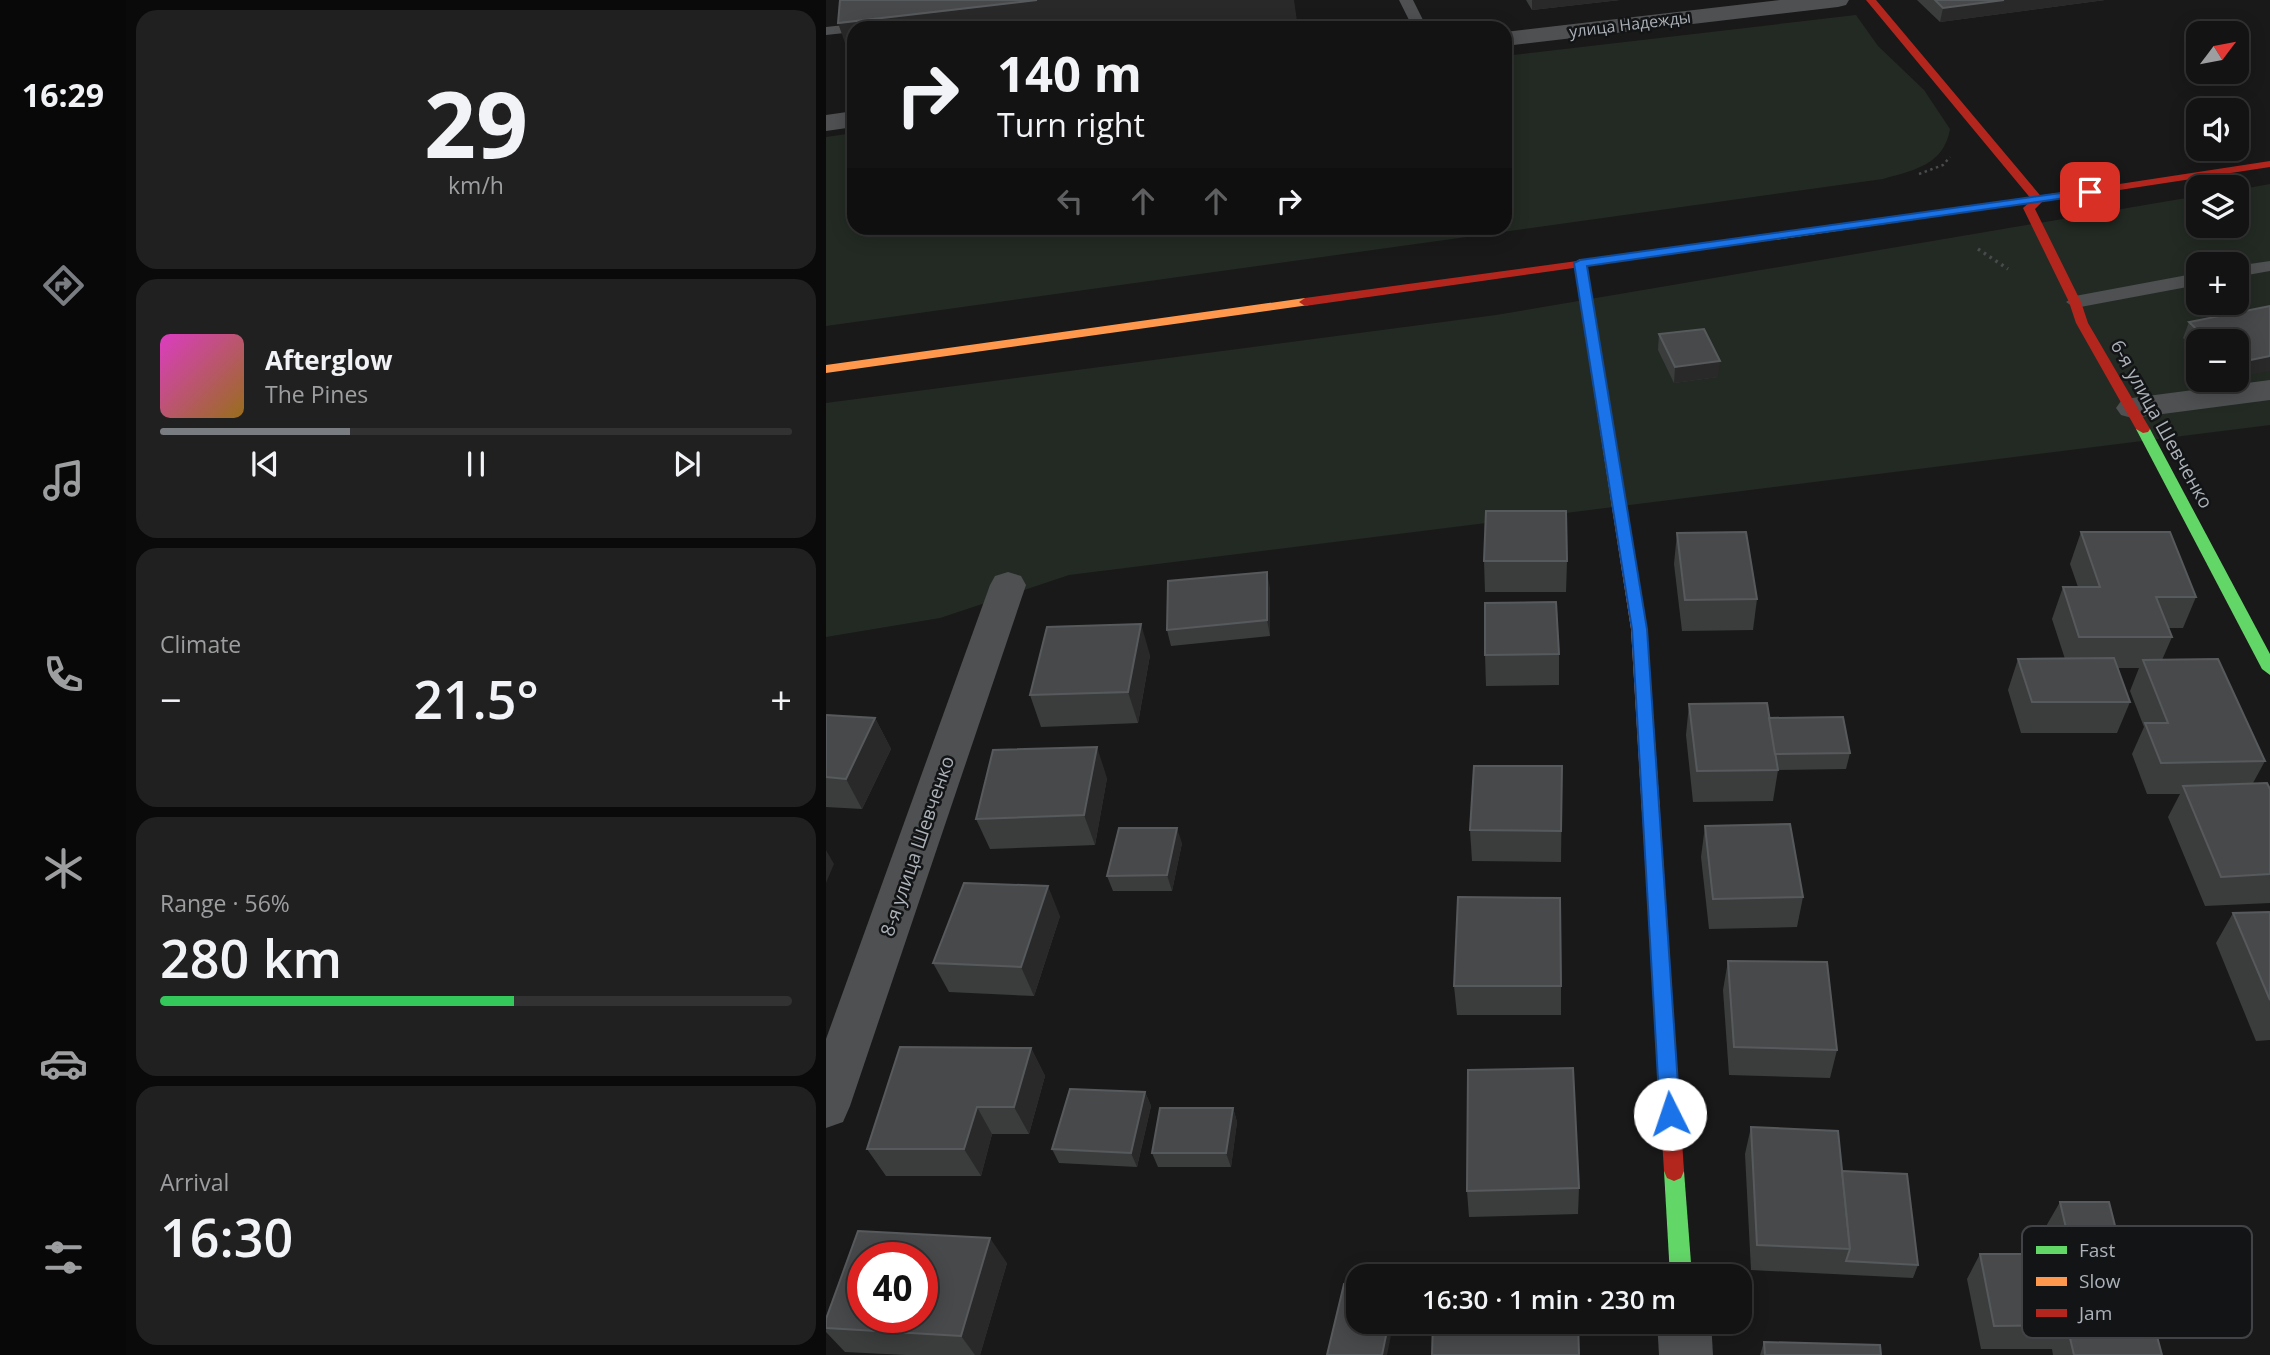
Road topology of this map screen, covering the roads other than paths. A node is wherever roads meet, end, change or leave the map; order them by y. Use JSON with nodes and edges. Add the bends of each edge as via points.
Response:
{"nodes":[{"id":1,"x":1406,"y":0,"type":"edge"},
{"id":2,"x":1838,"y":0,"type":"edge"},
{"id":3,"x":1871,"y":0,"type":"edge"},
{"id":4,"x":1416,"y":21,"type":"edge"},
{"id":5,"x":847,"y":28,"type":"edge"},
{"id":6,"x":826,"y":31,"type":"edge"},
{"id":7,"x":1512,"y":38,"type":"edge"},
{"id":8,"x":847,"y":121,"type":"edge"},
{"id":9,"x":826,"y":123,"type":"edge"},
{"id":10,"x":2270,"y":164,"type":"edge"},
{"id":11,"x":2038,"y":200,"type":"junction"},
{"id":12,"x":1580,"y":263,"type":"junction"},
{"id":13,"x":2270,"y":266,"type":"edge"},
{"id":14,"x":2249,"y":270,"type":"edge"},
{"id":15,"x":2186,"y":281,"type":"edge"},
{"id":16,"x":2075,"y":302,"type":"junction"},
{"id":17,"x":826,"y":369,"type":"edge"},
{"id":18,"x":2270,"y":390,"type":"edge"},
{"id":19,"x":2133,"y":408,"type":"junction"},
{"id":20,"x":1008,"y":585,"type":"dead end"},
{"id":21,"x":2270,"y":668,"type":"edge"},
{"id":22,"x":826,"y":1106,"type":"edge"},
{"id":23,"x":1680,"y":1264,"type":"edge"},
{"id":24,"x":1685,"y":1334,"type":"edge"},
{"id":25,"x":1686,"y":1355,"type":"edge"}],
"edges":[{"from":1,"to":4,"type":"lane"},
{"from":2,"to":7,"type":"street","name":"улица Надежды"},
{"from":3,"to":11,"type":"street"},
{"from":5,"to":6,"type":"lane"},
{"from":8,"to":9,"type":"street"},
{"from":10,"to":11,"type":"street"},
{"from":11,"to":12,"type":"street"},
{"from":11,"to":16,"type":"street","name":"6-я улица Шевченко","via":[[2029,208]]},
{"from":12,"to":17,"type":"street"},
{"from":12,"to":23,"type":"street","via":[[1639,629]]},
{"from":13,"to":14,"type":"lane"},
{"from":15,"to":16,"type":"lane"},
{"from":16,"to":19,"type":"street","name":"6-я улица Шевченко","via":[[2082,323]]},
{"from":18,"to":19,"type":"street"},
{"from":19,"to":21,"type":"street","name":"6-я улица Шевченко"},
{"from":20,"to":22,"type":"street","name":"8-я улица Шевченко"},
{"from":24,"to":25,"type":"street"}]}
